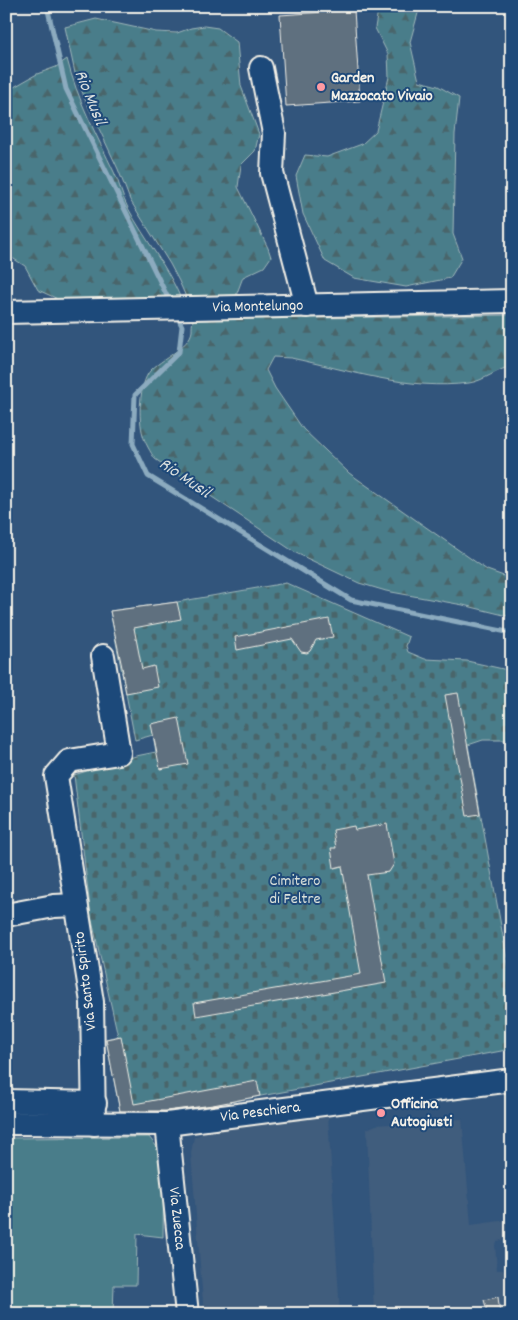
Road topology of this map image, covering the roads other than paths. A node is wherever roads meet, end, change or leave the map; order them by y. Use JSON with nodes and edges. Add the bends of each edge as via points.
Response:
{"nodes":[{"id":1,"x":261,"y":68,"type":"dead end"},
{"id":2,"x":512,"y":301,"type":"edge"},
{"id":3,"x":307,"y":306,"type":"junction"},
{"id":4,"x":6,"y":312,"type":"edge"},
{"id":5,"x":103,"y":656,"type":"dead end"},
{"id":6,"x":76,"y":905,"type":"junction"},
{"id":7,"x":6,"y":915,"type":"edge"},
{"id":8,"x":512,"y":1080,"type":"edge"},
{"id":9,"x":6,"y":1101,"type":"edge"},
{"id":10,"x":94,"y":1114,"type":"junction"},
{"id":11,"x":6,"y":1123,"type":"edge"},
{"id":12,"x":168,"y":1124,"type":"junction"},
{"id":13,"x":187,"y":1314,"type":"edge"}],
"edges":[{"from":1,"to":3,"type":"street","via":[[274,133],[272,173]]},
{"from":2,"to":3,"type":"street","name":"Via Montelungo"},
{"from":3,"to":4,"type":"street","name":"Via Montelungo"},
{"from":5,"to":6,"type":"street","name":"Via Santo Spirito","via":[[119,753],[68,761],[56,776]]},
{"from":6,"to":7,"type":"street"},
{"from":6,"to":10,"type":"street","name":"Via Santo Spirito","via":[[92,1002]]},
{"from":8,"to":12,"type":"street","name":"Via Peschiera"},
{"from":9,"to":10,"type":"street"},
{"from":10,"to":11,"type":"street","name":"Via Peschiera"},
{"from":10,"to":12,"type":"street","name":"Via Peschiera"},
{"from":12,"to":13,"type":"street","name":"Via Zuecca"}]}
